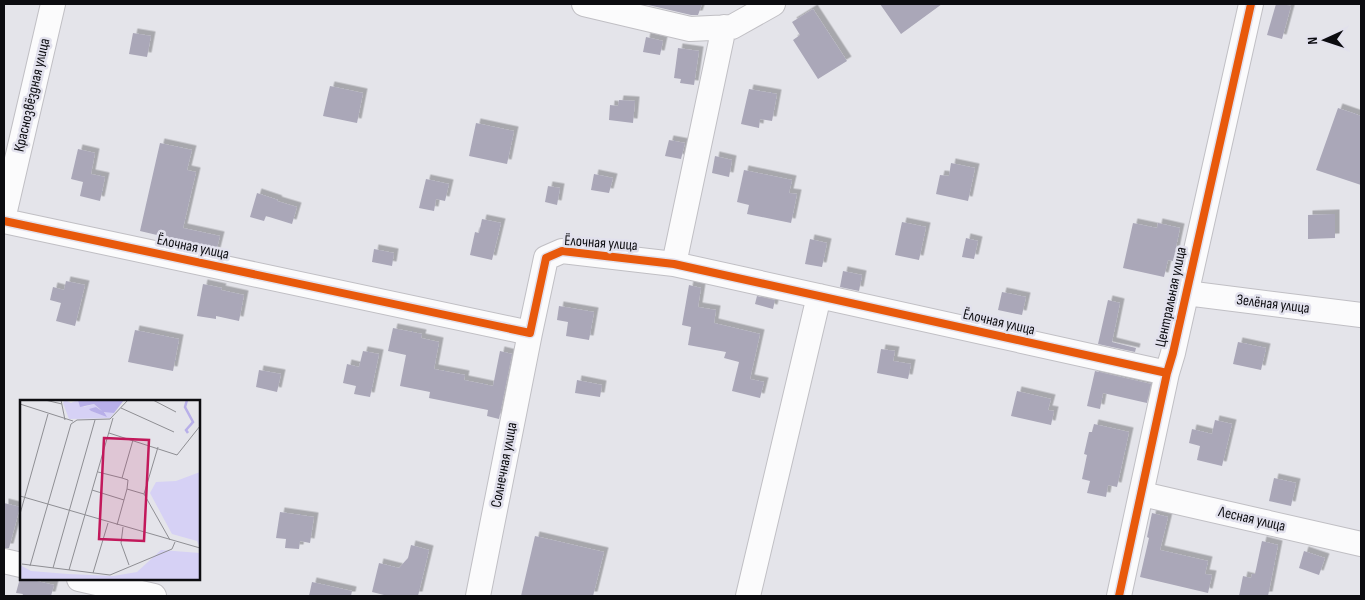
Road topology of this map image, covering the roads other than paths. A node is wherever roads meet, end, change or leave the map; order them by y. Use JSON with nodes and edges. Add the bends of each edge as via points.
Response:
{"nodes":[{"id":1,"x":53,"y":4,"type":"edge"},
{"id":2,"x":584,"y":4,"type":"edge"},
{"id":3,"x":773,"y":4,"type":"edge"},
{"id":4,"x":1251,"y":4,"type":"edge"},
{"id":5,"x":724,"y":27,"type":"junction"},
{"id":6,"x":4,"y":215,"type":"edge"},
{"id":7,"x":4,"y":221,"type":"edge"},
{"id":8,"x":674,"y":264,"type":"junction"},
{"id":9,"x":1186,"y":293,"type":"junction"},
{"id":10,"x":819,"y":296,"type":"junction"},
{"id":11,"x":1361,"y":315,"type":"edge"},
{"id":12,"x":530,"y":333,"type":"junction"},
{"id":13,"x":1167,"y":373,"type":"junction"},
{"id":14,"x":1142,"y":494,"type":"junction"},
{"id":15,"x":1361,"y":544,"type":"edge"},
{"id":16,"x":4,"y":561,"type":"edge"},
{"id":17,"x":20,"y":565,"type":"edge"},
{"id":18,"x":83,"y":580,"type":"edge"},
{"id":19,"x":154,"y":596,"type":"edge"},
{"id":20,"x":478,"y":596,"type":"edge"},
{"id":21,"x":748,"y":596,"type":"edge"},
{"id":22,"x":1119,"y":596,"type":"edge"}],
"edges":[{"from":1,"to":6,"type":"street","name":"Краснозвёздная улица"},
{"from":2,"to":5,"type":"street","via":[[690,29]]},
{"from":3,"to":5,"type":"street","via":[[732,27]]},
{"from":4,"to":9,"type":"street","name":"Центральная улица"},
{"from":5,"to":8,"type":"street"},
{"from":7,"to":12,"type":"street","name":"Ёлочная улица"},
{"from":8,"to":10,"type":"street","name":"Ёлочная улица"},
{"from":8,"to":12,"type":"street","name":"Ёлочная улица","via":[[562,251],[546,258]]},
{"from":9,"to":11,"type":"street","name":"Зелёная улица"},
{"from":9,"to":13,"type":"street","name":"Центральная улица"},
{"from":10,"to":13,"type":"street","name":"Ёлочная улица"},
{"from":10,"to":21,"type":"street"},
{"from":12,"to":20,"type":"street","name":"Солнечная улица"},
{"from":13,"to":14,"type":"street","name":"Центральная улица"},
{"from":14,"to":15,"type":"street","name":"Лесная улица"},
{"from":14,"to":22,"type":"street","name":"Центральная улица"},
{"from":16,"to":17,"type":"street"},
{"from":18,"to":19,"type":"street"}]}
